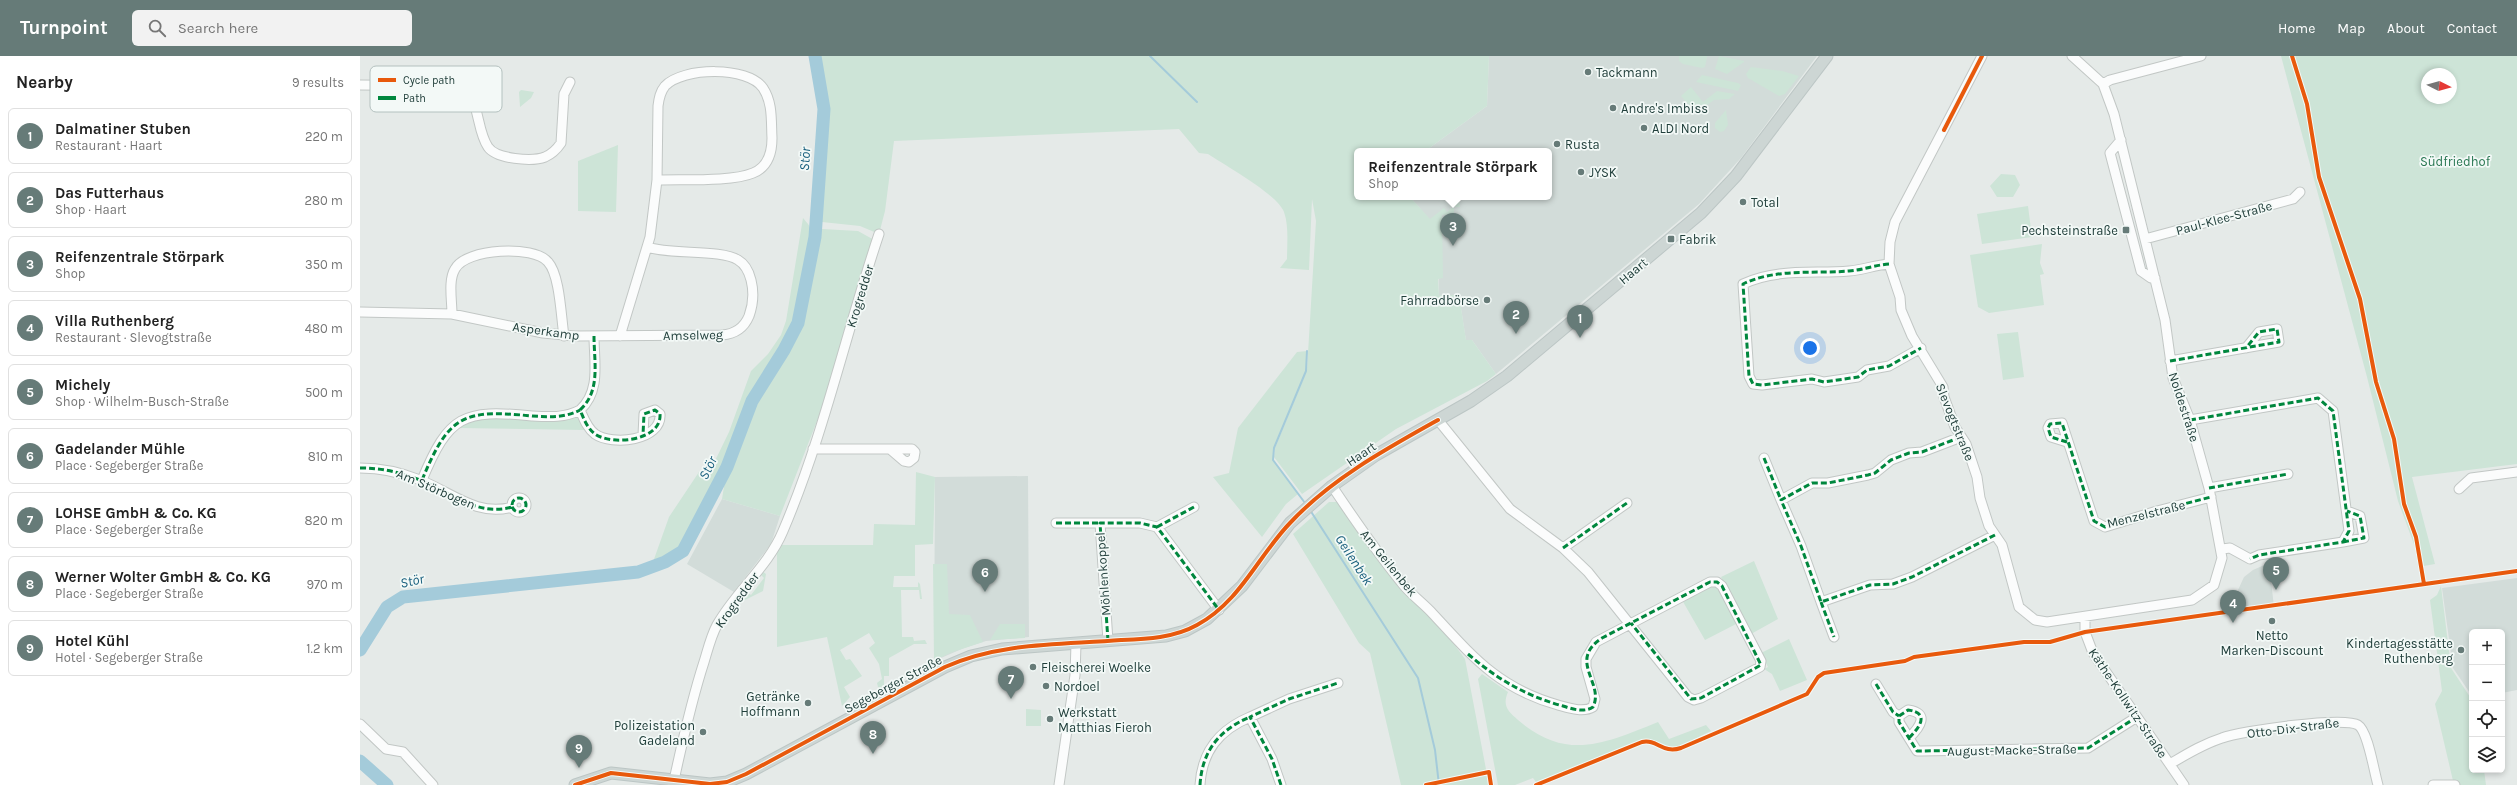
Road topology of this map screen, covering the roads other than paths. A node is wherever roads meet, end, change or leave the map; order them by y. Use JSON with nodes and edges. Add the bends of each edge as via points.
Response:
{"nodes":[{"id":1,"x":1827,"y":56,"type":"edge"},
{"id":2,"x":1982,"y":56,"type":"edge"},
{"id":3,"x":2072,"y":56,"type":"edge"},
{"id":4,"x":2201,"y":56,"type":"edge"},
{"id":5,"x":570,"y":82,"type":"dead end"},
{"id":6,"x":2103,"y":84,"type":"junction"},
{"id":7,"x":360,"y":85,"type":"edge"},
{"id":8,"x":370,"y":85,"type":"edge"},
{"id":9,"x":475,"y":112,"type":"edge"},
{"id":10,"x":2121,"y":140,"type":"junction"},
{"id":11,"x":657,"y":180,"type":"junction"},
{"id":12,"x":2300,"y":192,"type":"dead end"},
{"id":13,"x":879,"y":234,"type":"dead end"},
{"id":14,"x":2145,"y":239,"type":"junction"},
{"id":15,"x":647,"y":247,"type":"junction"},
{"id":16,"x":1889,"y":264,"type":"junction"},
{"id":17,"x":2155,"y":278,"type":"junction"},
{"id":18,"x":360,"y":312,"type":"edge"},
{"id":19,"x":452,"y":314,"type":"junction"},
{"id":20,"x":564,"y":336,"type":"junction"},
{"id":21,"x":594,"y":336,"type":"junction"},
{"id":22,"x":620,"y":336,"type":"junction"},
{"id":23,"x":1921,"y":348,"type":"junction"},
{"id":24,"x":2246,"y":348,"type":"dead end"},
{"id":25,"x":2170,"y":360,"type":"junction"},
{"id":26,"x":580,"y":410,"type":"junction"},
{"id":27,"x":1438,"y":420,"type":"junction"},
{"id":28,"x":2190,"y":420,"type":"junction"},
{"id":29,"x":643,"y":435,"type":"dead end"},
{"id":30,"x":1961,"y":437,"type":"junction"},
{"id":31,"x":2066,"y":442,"type":"dead end"},
{"id":32,"x":890,"y":448,"type":"dead end"},
{"id":33,"x":812,"y":449,"type":"junction"},
{"id":34,"x":1764,"y":458,"type":"dead end"},
{"id":35,"x":360,"y":468,"type":"edge"},
{"id":36,"x":2517,"y":472,"type":"edge"},
{"id":37,"x":2288,"y":474,"type":"dead end"},
{"id":38,"x":422,"y":480,"type":"junction"},
{"id":39,"x":1332,"y":486,"type":"junction"},
{"id":40,"x":2459,"y":489,"type":"dead end"},
{"id":41,"x":2210,"y":493,"type":"junction"},
{"id":42,"x":1781,"y":500,"type":"junction"},
{"id":43,"x":1627,"y":503,"type":"dead end"},
{"id":44,"x":1194,"y":506,"type":"dead end"},
{"id":45,"x":512,"y":507,"type":"dead end"},
{"id":46,"x":1305,"y":509,"type":"joint"},
{"id":47,"x":2347,"y":511,"type":"junction"},
{"id":48,"x":1056,"y":522,"type":"dead end"},
{"id":49,"x":1100,"y":523,"type":"junction"},
{"id":50,"x":1157,"y":527,"type":"junction"},
{"id":51,"x":1996,"y":535,"type":"junction"},
{"id":52,"x":2343,"y":542,"type":"junction"},
{"id":53,"x":1563,"y":548,"type":"junction"},
{"id":54,"x":2222,"y":549,"type":"junction"},
{"id":55,"x":2214,"y":585,"type":"joint"},
{"id":56,"x":1821,"y":602,"type":"junction"},
{"id":57,"x":1219,"y":610,"type":"junction"},
{"id":58,"x":2085,"y":617,"type":"junction"},
{"id":59,"x":1631,"y":623,"type":"junction"},
{"id":60,"x":1834,"y":637,"type":"dead end"},
{"id":61,"x":1108,"y":641,"type":"junction"},
{"id":62,"x":1076,"y":644,"type":"junction"},
{"id":63,"x":1338,"y":683,"type":"dead end"},
{"id":64,"x":1876,"y":684,"type":"dead end"},
{"id":65,"x":1899,"y":716,"type":"junction"},
{"id":66,"x":1250,"y":717,"type":"junction"},
{"id":67,"x":2137,"y":717,"type":"junction"},
{"id":68,"x":360,"y":724,"type":"edge"},
{"id":69,"x":1910,"y":738,"type":"junction"},
{"id":70,"x":2170,"y":764,"type":"junction"},
{"id":71,"x":674,"y":783,"type":"edge"},
{"id":72,"x":727,"y":783,"type":"edge"},
{"id":73,"x":433,"y":785,"type":"edge"},
{"id":74,"x":575,"y":785,"type":"edge"},
{"id":75,"x":1059,"y":785,"type":"edge"},
{"id":76,"x":1200,"y":785,"type":"edge"},
{"id":77,"x":1281,"y":785,"type":"edge"},
{"id":78,"x":2184,"y":785,"type":"edge"},
{"id":79,"x":2378,"y":785,"type":"edge"},
{"id":80,"x":2433,"y":785,"type":"edge"},
{"id":81,"x":2455,"y":785,"type":"edge"}],
"edges":[{"from":1,"to":27,"type":"main road","name":"Haart","via":[[1736,176],[1701,213],[1507,376]]},
{"from":2,"to":16,"type":"street","name":"Slevogtstraße","via":[[1895,222],[1890,242]]},
{"from":3,"to":6,"type":"street","name":"Noldestraße"},
{"from":4,"to":6,"type":"street"},
{"from":5,"to":9,"type":"street","via":[[564,94],[562,140],[550,155],[536,159],[504,157],[492,152],[483,138]]},
{"from":6,"to":10,"type":"street","name":"Noldestraße"},
{"from":7,"to":8,"type":"street"},
{"from":10,"to":14,"type":"street","name":"Noldestraße"},
{"from":10,"to":17,"type":"street","via":[[2110,153],[2119,190],[2141,271]]},
{"from":11,"to":11,"type":"street","via":[[740,176],[761,168],[771,151],[771,106],[767,94],[757,82],[736,73],[703,73],[679,77],[666,86],[659,97],[658,106]]},
{"from":11,"to":15,"type":"street","via":[[654,216]]},
{"from":12,"to":14,"type":"street","name":"Paul-Klee-Straße","via":[[2293,199]]},
{"from":13,"to":33,"type":"street","name":"Krogredder"},
{"from":14,"to":17,"type":"street","name":"Noldestraße"},
{"from":15,"to":22,"type":"street"},
{"from":15,"to":22,"type":"street","name":"Amselweg","via":[[659,251],[727,256],[738,260],[746,267],[752,282],[750,313],[742,327],[727,334]]},
{"from":16,"to":23,"type":"street","name":"Slevogtstraße","via":[[1900,297],[1903,316]]},
{"from":16,"to":23,"type":"street","via":[[1867,266],[1851,271],[1776,273],[1740,282],[1749,376],[1754,384],[1762,386],[1812,379],[1824,382],[1858,377],[1867,370],[1889,366]]},
{"from":17,"to":25,"type":"street","name":"Noldestraße","via":[[2165,320]]},
{"from":18,"to":19,"type":"street","name":"Asperkamp"},
{"from":19,"to":20,"type":"street","name":"Asperkamp"},
{"from":19,"to":20,"type":"street","via":[[453,273],[463,260],[482,252],[535,254],[548,262],[554,271]]},
{"from":20,"to":21,"type":"street","name":"Asperkamp"},
{"from":21,"to":22,"type":"street","name":"Asperkamp"},
{"from":21,"to":26,"type":"street","via":[[595,382],[592,395]]},
{"from":23,"to":30,"type":"street","name":"Slevogtstraße","via":[[1943,387],[1944,397]]},
{"from":24,"to":25,"type":"street"},
{"from":25,"to":28,"type":"street","name":"Noldestraße","via":[[2173,378]]},
{"from":26,"to":29,"type":"street","via":[[591,429],[602,438],[627,440]]},
{"from":26,"to":38,"type":"street","via":[[565,416],[544,417],[504,413],[474,414],[464,418],[454,424],[444,436]]},
{"from":27,"to":39,"type":"main road","name":"Haart","via":[[1376,455]]},
{"from":27,"to":53,"type":"street","via":[[1510,509]]},
{"from":28,"to":41,"type":"street","name":"Noldestraße"},
{"from":28,"to":47,"type":"street","via":[[2318,398],[2333,411]]},
{"from":30,"to":42,"type":"street","via":[[1922,452],[1909,453],[1891,460],[1875,473],[1828,483],[1812,483]]},
{"from":30,"to":51,"type":"street","name":"Slevogtstraße","via":[[1977,477],[1980,498],[1989,526]]},
{"from":31,"to":41,"type":"street","name":"Menzelstraße","via":[[2094,521],[2105,527]]},
{"from":32,"to":33,"type":"street"},
{"from":33,"to":71,"type":"street","name":"Krogredder","via":[[777,545],[717,625],[696,688]]},
{"from":34,"to":42,"type":"street"},
{"from":35,"to":38,"type":"street","name":"Am Störbogen","via":[[394,471]]},
{"from":36,"to":40,"type":"street","via":[[2471,478]]},
{"from":37,"to":41,"type":"street"},
{"from":38,"to":45,"type":"street","name":"Am Störbogen","via":[[480,508],[492,510]]},
{"from":39,"to":46,"type":"main road","name":"Haart"},
{"from":39,"to":59,"type":"street","name":"Am Geilenbek","via":[[1402,584],[1432,612],[1468,654],[1523,693],[1570,708],[1586,710],[1593,707],[1595,699],[1586,668],[1588,653],[1596,642]]},
{"from":41,"to":54,"type":"street","name":"Noldestraße"},
{"from":42,"to":56,"type":"street"},
{"from":43,"to":53,"type":"street"},
{"from":44,"to":50,"type":"street"},
{"from":46,"to":57,"type":"main road","name":"Segeberger Straße","via":[[1280,534],[1242,586]]},
{"from":47,"to":52,"type":"street","via":[[2350,531]]},
{"from":47,"to":52,"type":"street","via":[[2360,516],[2364,538]]},
{"from":48,"to":49,"type":"street"},
{"from":49,"to":50,"type":"street","name":"Möhlenkoppel","via":[[1140,523]]},
{"from":49,"to":61,"type":"street","name":"Möhlenkoppel"},
{"from":50,"to":57,"type":"street"},
{"from":51,"to":56,"type":"street","via":[[1912,577],[1893,584],[1870,585]]},
{"from":51,"to":58,"type":"street","name":"Slevogtstraße","via":[[2002,545],[2019,607],[2026,615],[2047,622]]},
{"from":52,"to":54,"type":"street","via":[[2259,555],[2250,559],[2230,548]]},
{"from":53,"to":59,"type":"street","via":[[1601,586]]},
{"from":54,"to":55,"type":"street","name":"Noldestraße"},
{"from":55,"to":58,"type":"street","name":"Slevogtstraße","via":[[2185,603]]},
{"from":56,"to":60,"type":"street"},
{"from":57,"to":61,"type":"main road","name":"Segeberger Straße","via":[[1197,626],[1176,634]]},
{"from":58,"to":67,"type":"street","name":"Käthe-Kollwitz-Straße","via":[[2085,632],[2090,648]]},
{"from":59,"to":59,"type":"street","via":[[1710,582],[1717,582],[1722,586],[1761,665],[1701,698],[1691,699]]},
{"from":61,"to":62,"type":"main road","name":"Segeberger Straße"},
{"from":62,"to":72,"type":"main road","name":"Segeberger Straße","via":[[1002,649],[957,662]]},
{"from":62,"to":75,"type":"street"},
{"from":63,"to":66,"type":"street","via":[[1289,699]]},
{"from":64,"to":65,"type":"street","name":"August-Macke-Straße","via":[[1893,712]]},
{"from":65,"to":69,"type":"street","name":"August-Macke-Straße","via":[[1899,722]]},
{"from":65,"to":69,"type":"street","via":[[1908,710],[1916,711],[1921,716],[1919,728]]},
{"from":66,"to":76,"type":"street","via":[[1229,727],[1213,743],[1204,761]]},
{"from":66,"to":77,"type":"street","via":[[1272,759]]},
{"from":67,"to":69,"type":"street","name":"August-Macke-Straße","via":[[2088,748],[1917,751]]},
{"from":67,"to":70,"type":"street","name":"Käthe-Kollwitz-Straße"},
{"from":68,"to":73,"type":"street","via":[[386,749],[403,752]]},
{"from":70,"to":78,"type":"street","name":"Käthe-Kollwitz-Straße"},
{"from":70,"to":79,"type":"street","name":"Otto-Dix-Straße","via":[[2199,747],[2224,737],[2323,722],[2349,721],[2358,724],[2364,731]]},
{"from":71,"to":72,"type":"main road","name":"Segeberger Straße"},
{"from":71,"to":74,"type":"main road","name":"Segeberger Straße","via":[[616,773]]},
{"from":80,"to":81,"type":"street"}]}
